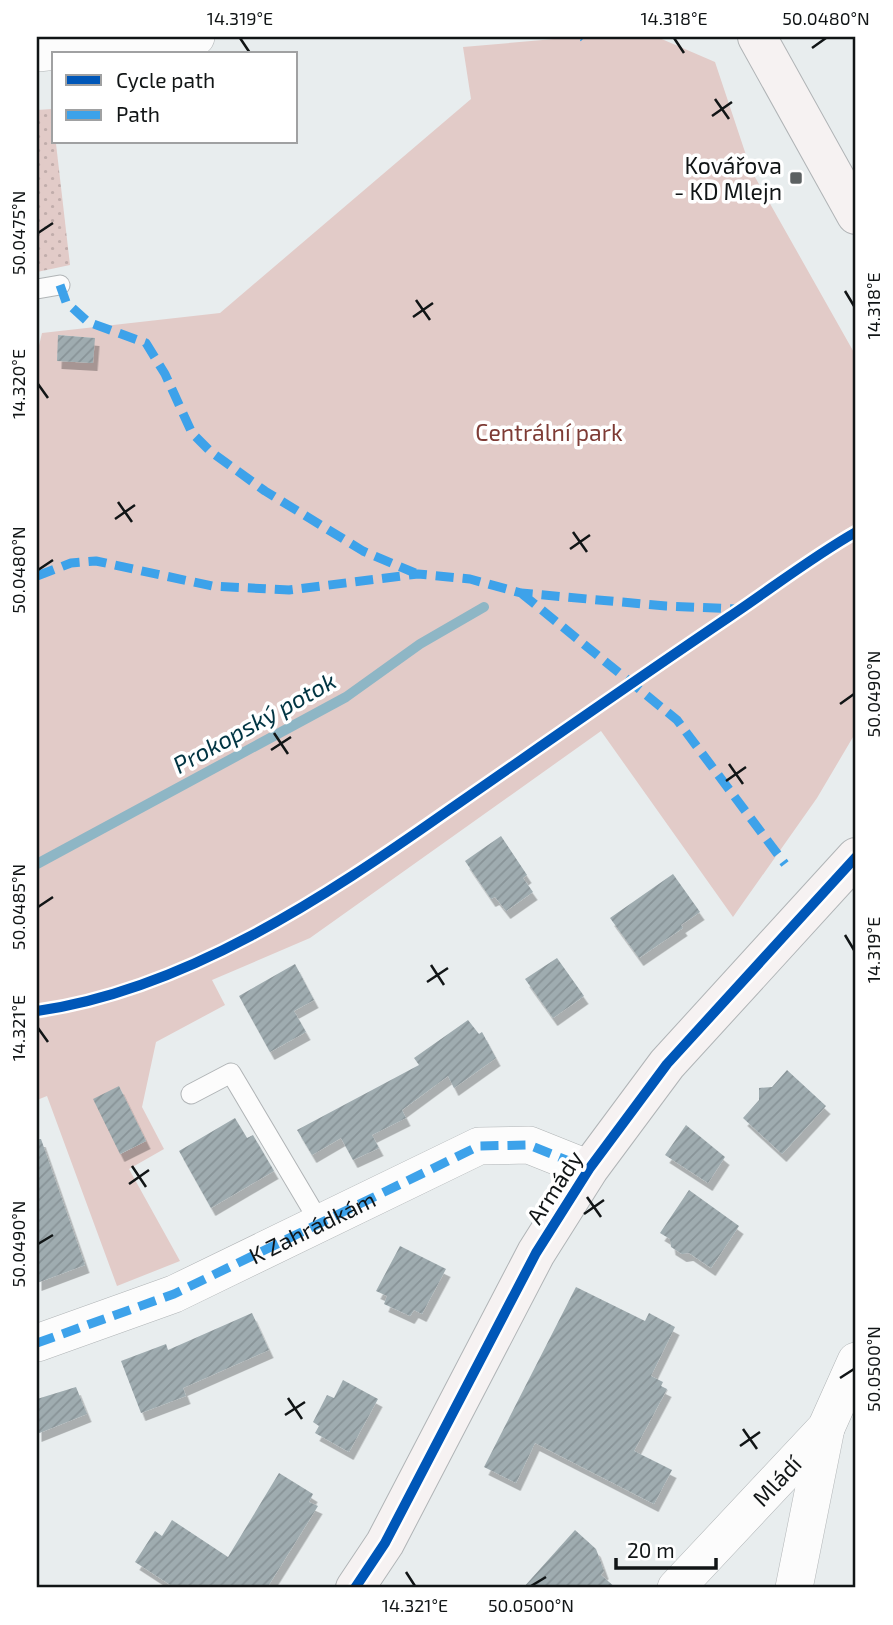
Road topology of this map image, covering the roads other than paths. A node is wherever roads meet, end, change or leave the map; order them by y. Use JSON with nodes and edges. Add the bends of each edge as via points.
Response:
{"nodes":[{"id":1,"x":196,"y":37,"type":"edge"},
{"id":2,"x":757,"y":37,"type":"edge"},
{"id":3,"x":37,"y":53,"type":"edge"},
{"id":4,"x":856,"y":215,"type":"edge"},
{"id":5,"x":60,"y":285,"type":"dead end"},
{"id":6,"x":37,"y":289,"type":"edge"},
{"id":7,"x":856,"y":857,"type":"edge"},
{"id":8,"x":191,"y":1094,"type":"dead end"},
{"id":9,"x":589,"y":1169,"type":"junction"},
{"id":10,"x":320,"y":1223,"type":"junction"},
{"id":11,"x":37,"y":1343,"type":"edge"},
{"id":12,"x":856,"y":1361,"type":"edge"},
{"id":13,"x":826,"y":1428,"type":"junction"},
{"id":14,"x":355,"y":1588,"type":"edge"},
{"id":15,"x":676,"y":1588,"type":"edge"},
{"id":16,"x":794,"y":1588,"type":"edge"}],
"edges":[{"from":1,"to":3,"type":"street"},
{"from":2,"to":4,"type":"street"},
{"from":5,"to":6,"type":"lane"},
{"from":7,"to":9,"type":"street","name":"Armády","via":[[667,1064]]},
{"from":8,"to":10,"type":"lane","via":[[231,1073]]},
{"from":9,"to":10,"type":"street","name":"K Zahrádkám","via":[[529,1144],[479,1146]]},
{"from":9,"to":14,"type":"street","name":"Armády","via":[[536,1254],[385,1543]]},
{"from":10,"to":11,"type":"street","name":"K Zahrádkám","via":[[174,1294]]},
{"from":12,"to":13,"type":"street","name":"Mládí"},
{"from":13,"to":15,"type":"street","name":"Mládí"},
{"from":13,"to":16,"type":"street"}]}
